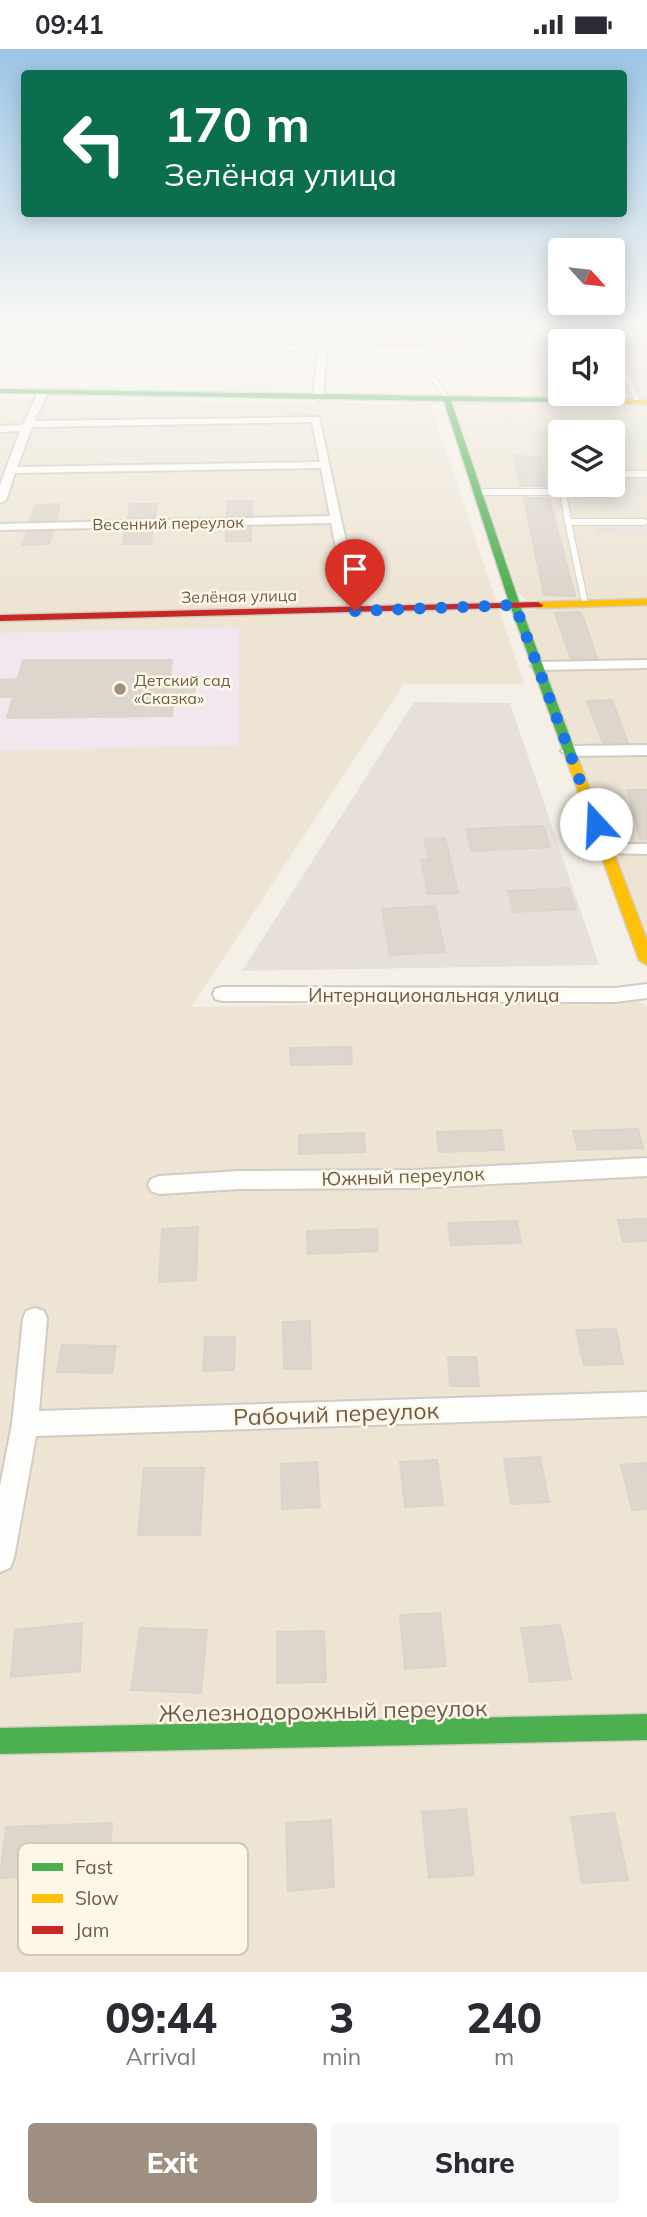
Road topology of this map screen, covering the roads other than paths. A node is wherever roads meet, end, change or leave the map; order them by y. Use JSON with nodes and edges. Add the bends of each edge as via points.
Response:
{"nodes":[{"id":1,"x":33,"y":414,"type":"edge"},
{"id":2,"x":452,"y":414,"type":"edge"},
{"id":3,"x":27,"y":426,"type":"junction"},
{"id":4,"x":0,"y":429,"type":"edge"},
{"id":5,"x":326,"y":465,"type":"junction"},
{"id":6,"x":11,"y":471,"type":"junction"},
{"id":7,"x":625,"y":474,"type":"edge"},
{"id":8,"x":647,"y":474,"type":"edge"},
{"id":9,"x":548,"y":489,"type":"edge"},
{"id":10,"x":477,"y":492,"type":"junction"},
{"id":11,"x":564,"y":497,"type":"edge"},
{"id":12,"x":0,"y":500,"type":"edge"},
{"id":13,"x":336,"y":519,"type":"junction"},
{"id":14,"x":568,"y":522,"type":"junction"},
{"id":15,"x":644,"y":522,"type":"dead end"},
{"id":16,"x":0,"y":527,"type":"edge"},
{"id":17,"x":647,"y":602,"type":"edge"},
{"id":18,"x":586,"y":603,"type":"junction"},
{"id":19,"x":515,"y":605,"type":"junction"},
{"id":20,"x":355,"y":611,"type":"junction"},
{"id":21,"x":0,"y":618,"type":"edge"},
{"id":22,"x":647,"y":664,"type":"edge"},
{"id":23,"x":538,"y":666,"type":"junction"},
{"id":24,"x":647,"y":750,"type":"edge"},
{"id":25,"x":569,"y":751,"type":"junction"},
{"id":26,"x":605,"y":849,"type":"junction"},
{"id":27,"x":647,"y":849,"type":"edge"},
{"id":28,"x":647,"y":960,"type":"edge"},
{"id":29,"x":647,"y":991,"type":"edge"},
{"id":30,"x":222,"y":994,"type":"dead end"},
{"id":31,"x":647,"y":1167,"type":"edge"},
{"id":32,"x":159,"y":1185,"type":"dead end"},
{"id":33,"x":35,"y":1319,"type":"dead end"},
{"id":34,"x":647,"y":1404,"type":"edge"},
{"id":35,"x":24,"y":1424,"type":"junction"},
{"id":36,"x":0,"y":1557,"type":"edge"},
{"id":37,"x":647,"y":1727,"type":"edge"},
{"id":38,"x":0,"y":1741,"type":"edge"}],
"edges":[{"from":1,"to":3,"type":"street"},
{"from":2,"to":10,"type":"street"},
{"from":3,"to":4,"type":"street"},
{"from":3,"to":5,"type":"street","via":[[316,419]]},
{"from":3,"to":6,"type":"street"},
{"from":5,"to":6,"type":"street"},
{"from":5,"to":13,"type":"street"},
{"from":6,"to":12,"type":"street"},
{"from":7,"to":8,"type":"lane"},
{"from":9,"to":10,"type":"lane"},
{"from":10,"to":19,"type":"street"},
{"from":11,"to":14,"type":"lane"},
{"from":13,"to":16,"type":"street","name":"Весенний переулок"},
{"from":13,"to":20,"type":"street"},
{"from":14,"to":15,"type":"lane"},
{"from":14,"to":18,"type":"lane"},
{"from":17,"to":18,"type":"street","name":"Зелёная улица"},
{"from":18,"to":19,"type":"street","name":"Зелёная улица"},
{"from":19,"to":20,"type":"street","name":"Зелёная улица"},
{"from":19,"to":23,"type":"street"},
{"from":20,"to":21,"type":"street","name":"Зелёная улица"},
{"from":22,"to":23,"type":"street"},
{"from":23,"to":25,"type":"street"},
{"from":24,"to":25,"type":"street"},
{"from":25,"to":26,"type":"street"},
{"from":26,"to":27,"type":"street"},
{"from":26,"to":28,"type":"street"},
{"from":29,"to":30,"type":"street","name":"Интернациональная улица","via":[[494,996]]},
{"from":31,"to":32,"type":"street","name":"Южный переулок"},
{"from":33,"to":35,"type":"street"},
{"from":34,"to":35,"type":"street","name":"Рабочий переулок"},
{"from":35,"to":36,"type":"street"},
{"from":37,"to":38,"type":"street","name":"Железнодорожный переулок"}]}
